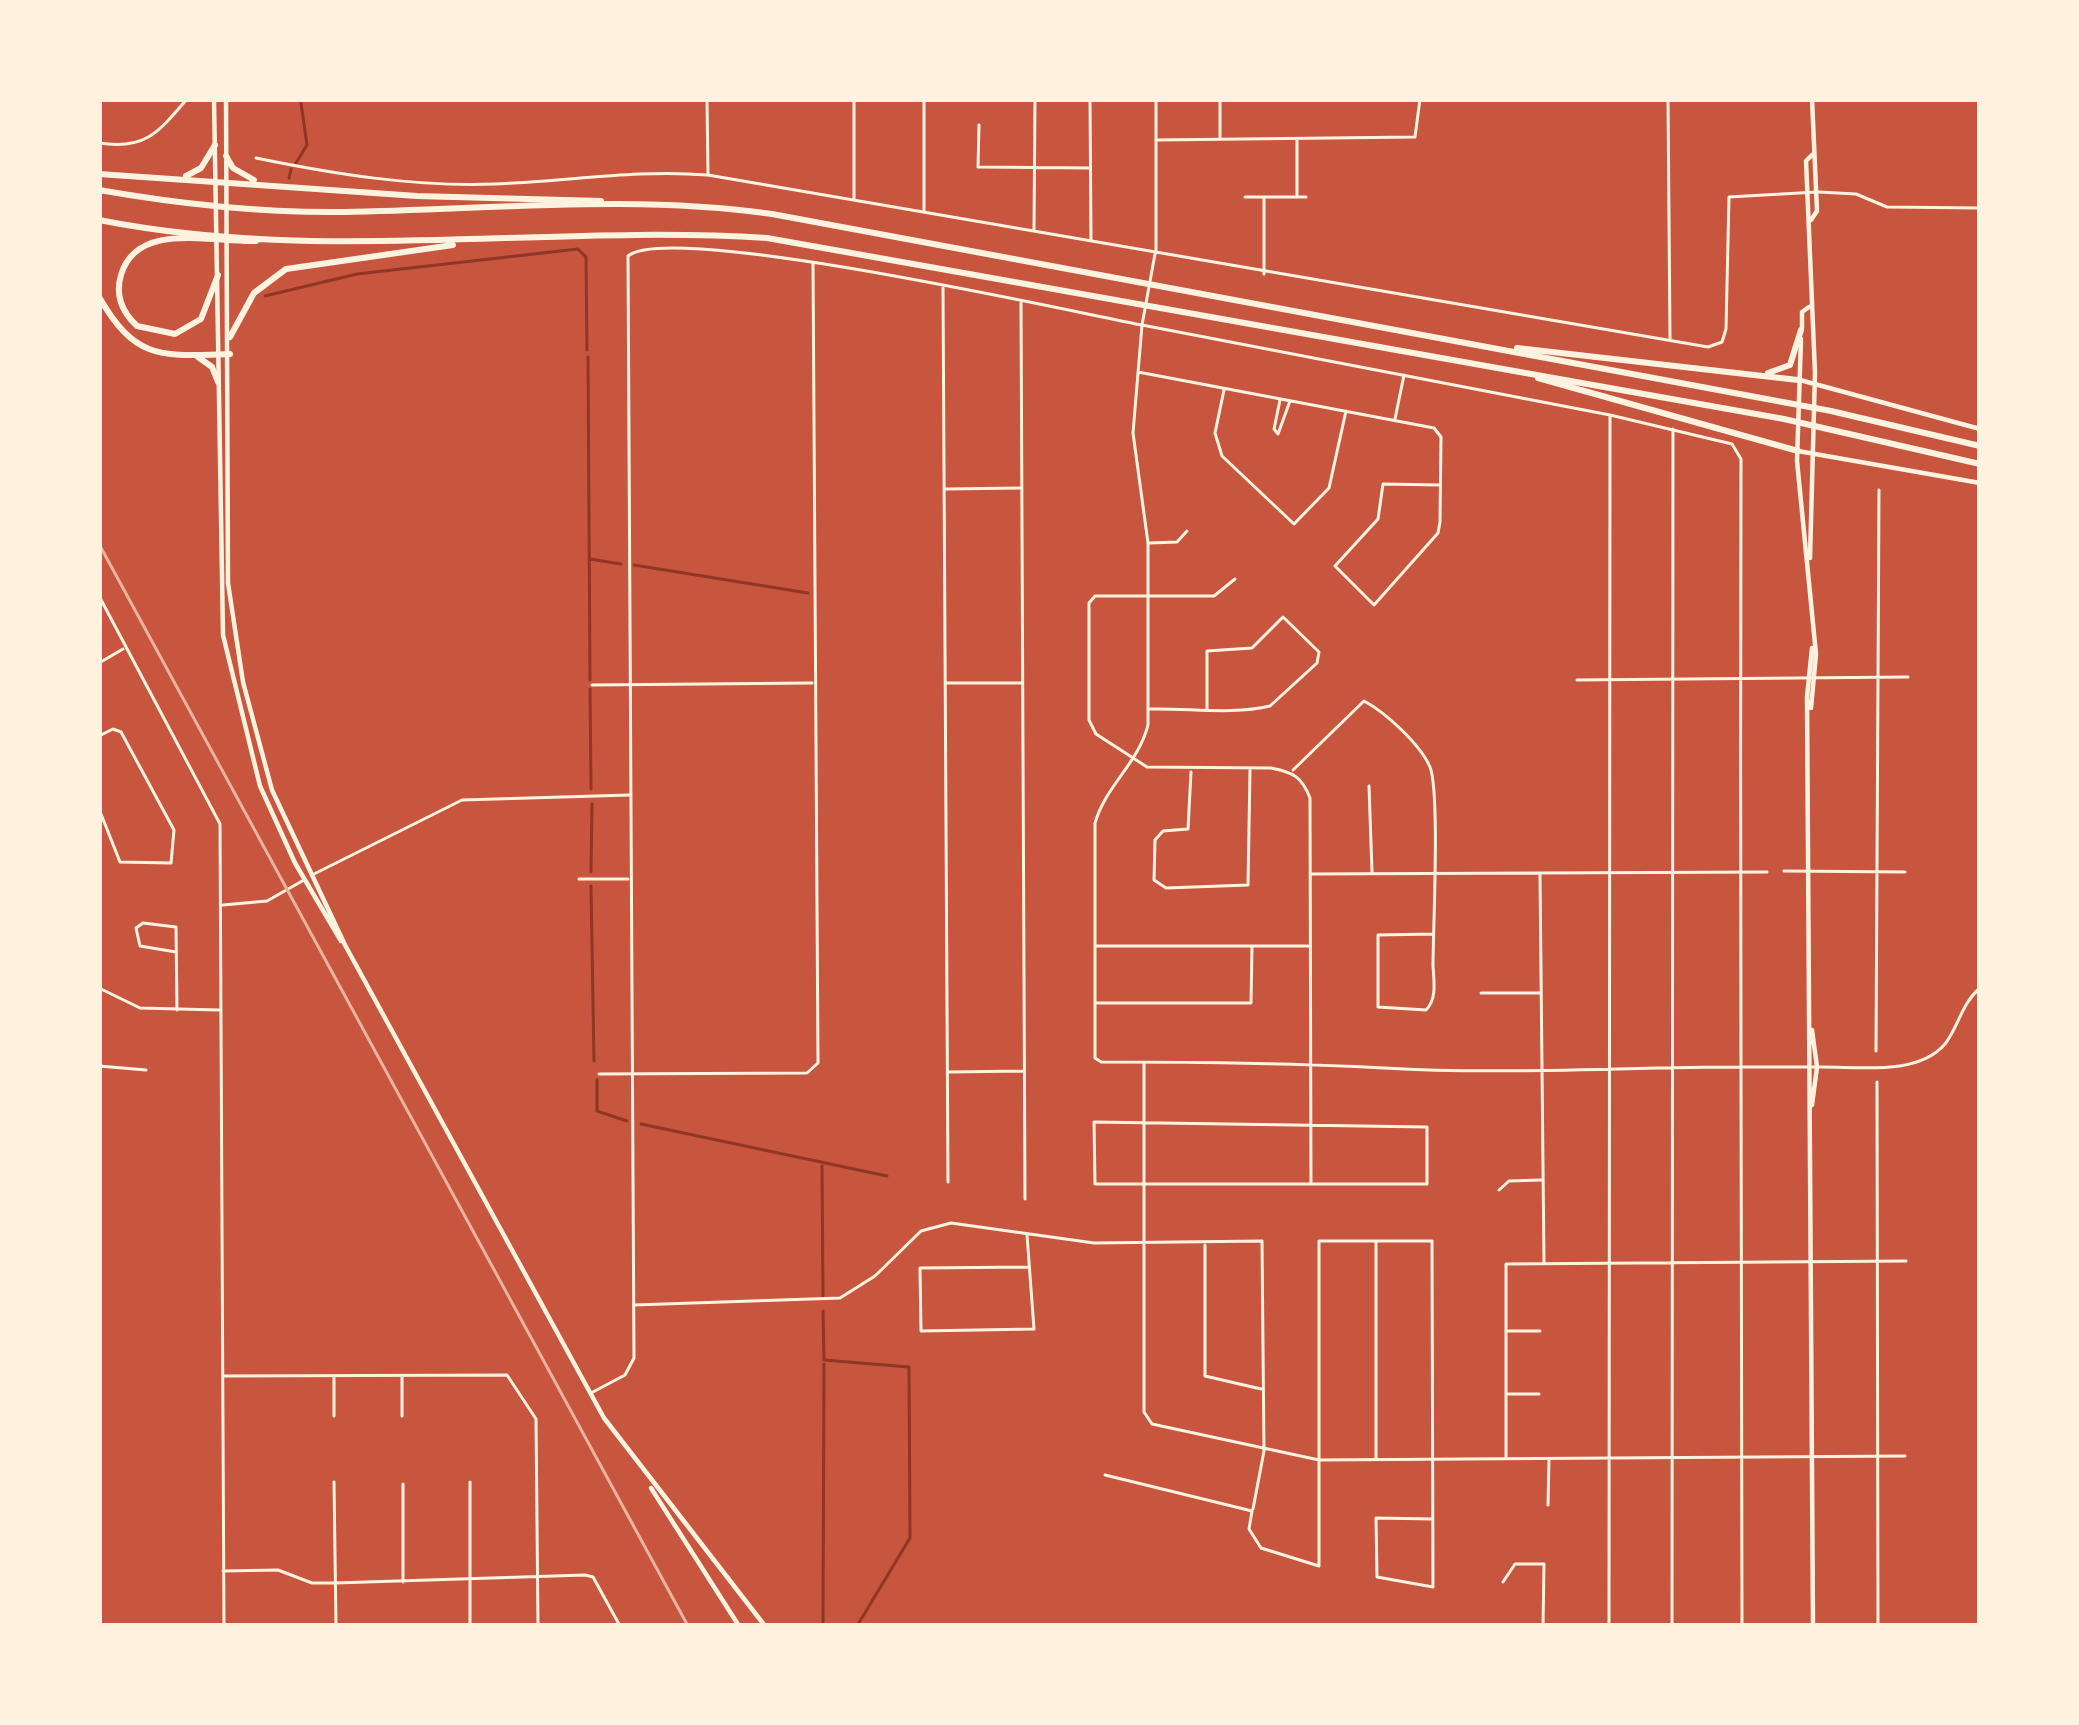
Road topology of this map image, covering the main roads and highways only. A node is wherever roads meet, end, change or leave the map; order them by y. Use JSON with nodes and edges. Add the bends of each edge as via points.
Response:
{"nodes":[{"id":1,"x":214,"y":99,"type":"edge"},
{"id":2,"x":226,"y":99,"type":"edge"},
{"id":3,"x":1812,"y":99,"type":"edge"},
{"id":4,"x":215,"y":145,"type":"junction"},
{"id":5,"x":1812,"y":155,"type":"junction"},
{"id":6,"x":226,"y":156,"type":"junction"},
{"id":7,"x":99,"y":174,"type":"edge"},
{"id":8,"x":184,"y":177,"type":"junction"},
{"id":9,"x":215,"y":179,"type":"junction"},
{"id":10,"x":226,"y":181,"type":"junction"},
{"id":11,"x":263,"y":183,"type":"junction"},
{"id":12,"x":99,"y":190,"type":"edge"},
{"id":13,"x":688,"y":203,"type":"junction"},
{"id":14,"x":99,"y":220,"type":"edge"},
{"id":15,"x":1811,"y":220,"type":"junction"},
{"id":16,"x":196,"y":236,"type":"junction"},
{"id":17,"x":514,"y":239,"type":"junction"},
{"id":18,"x":218,"y":275,"type":"junction"},
{"id":19,"x":99,"y":297,"type":"edge"},
{"id":20,"x":1809,"y":307,"type":"junction"},
{"id":21,"x":1802,"y":330,"type":"junction"},
{"id":22,"x":230,"y":337,"type":"junction"},
{"id":23,"x":1484,"y":344,"type":"junction"},
{"id":24,"x":230,"y":353,"type":"junction"},
{"id":25,"x":177,"y":354,"type":"junction"},
{"id":26,"x":218,"y":354,"type":"junction"},
{"id":27,"x":1506,"y":369,"type":"junction"},
{"id":28,"x":1742,"y":374,"type":"junction"},
{"id":29,"x":1798,"y":380,"type":"junction"},
{"id":30,"x":1813,"y":381,"type":"junction"},
{"id":31,"x":218,"y":382,"type":"junction"},
{"id":32,"x":1980,"y":428,"type":"edge"},
{"id":33,"x":1980,"y":446,"type":"edge"},
{"id":34,"x":1798,"y":451,"type":"junction"},
{"id":35,"x":1814,"y":453,"type":"junction"},
{"id":36,"x":1980,"y":464,"type":"edge"},
{"id":37,"x":1980,"y":483,"type":"edge"},
{"id":38,"x":1810,"y":558,"type":"junction"},
{"id":39,"x":345,"y":945,"type":"junction"},
{"id":40,"x":1812,"y":1030,"type":"junction"},
{"id":41,"x":1812,"y":1105,"type":"junction"},
{"id":42,"x":635,"y":1463,"type":"junction"},
{"id":43,"x":739,"y":1626,"type":"edge"},
{"id":44,"x":765,"y":1626,"type":"edge"},
{"id":45,"x":1813,"y":1626,"type":"edge"}],
"edges":[{"from":1,"to":4,"type":"main road"},
{"from":2,"to":6,"type":"main road"},
{"from":3,"to":5,"type":"main road"},
{"from":4,"to":8,"type":"highway"},
{"from":4,"to":9,"type":"main road"},
{"from":5,"to":15,"type":"main road"},
{"from":5,"to":15,"type":"main road"},
{"from":6,"to":10,"type":"main road"},
{"from":6,"to":11,"type":"highway","via":[[243,176]]},
{"from":7,"to":8,"type":"highway"},
{"from":8,"to":9,"type":"highway"},
{"from":9,"to":10,"type":"highway"},
{"from":9,"to":18,"type":"main road"},
{"from":10,"to":11,"type":"highway"},
{"from":10,"to":22,"type":"main road"},
{"from":11,"to":13,"type":"highway"},
{"from":12,"to":13,"type":"highway","via":[[338,212]]},
{"from":13,"to":23,"type":"highway"},
{"from":14,"to":16,"type":"highway"},
{"from":15,"to":20,"type":"main road"},
{"from":16,"to":17,"type":"highway"},
{"from":16,"to":18,"type":"highway","via":[[152,242],[130,257],[119,279],[124,312],[156,334],[187,330],[206,313]]},
{"from":17,"to":22,"type":"highway","via":[[286,269],[254,293]]},
{"from":17,"to":27,"type":"highway","via":[[682,232],[767,238]]},
{"from":18,"to":26,"type":"main road"},
{"from":19,"to":25,"type":"highway","via":[[130,342]]},
{"from":20,"to":21,"type":"main road"},
{"from":20,"to":30,"type":"main road"},
{"from":21,"to":28,"type":"highway","via":[[1786,370]]},
{"from":21,"to":29,"type":"main road"},
{"from":22,"to":24,"type":"main road"},
{"from":23,"to":28,"type":"highway"},
{"from":23,"to":33,"type":"highway"},
{"from":24,"to":26,"type":"highway"},
{"from":24,"to":39,"type":"main road","via":[[228,583],[245,691],[272,790]]},
{"from":25,"to":26,"type":"highway"},
{"from":25,"to":31,"type":"highway","via":[[207,362]]},
{"from":26,"to":31,"type":"main road"},
{"from":27,"to":34,"type":"highway"},
{"from":27,"to":36,"type":"highway"},
{"from":28,"to":29,"type":"highway"},
{"from":29,"to":30,"type":"main road"},
{"from":29,"to":34,"type":"main road"},
{"from":30,"to":32,"type":"main road"},
{"from":30,"to":35,"type":"main road"},
{"from":31,"to":39,"type":"main road","via":[[219,601],[233,693],[260,786]]},
{"from":34,"to":35,"type":"main road"},
{"from":34,"to":38,"type":"main road"},
{"from":35,"to":37,"type":"main road"},
{"from":35,"to":38,"type":"main road"},
{"from":38,"to":40,"type":"main road"},
{"from":39,"to":42,"type":"main road"},
{"from":40,"to":41,"type":"main road"},
{"from":40,"to":41,"type":"main road"},
{"from":41,"to":45,"type":"main road"},
{"from":42,"to":43,"type":"main road"},
{"from":42,"to":44,"type":"main road"}]}
